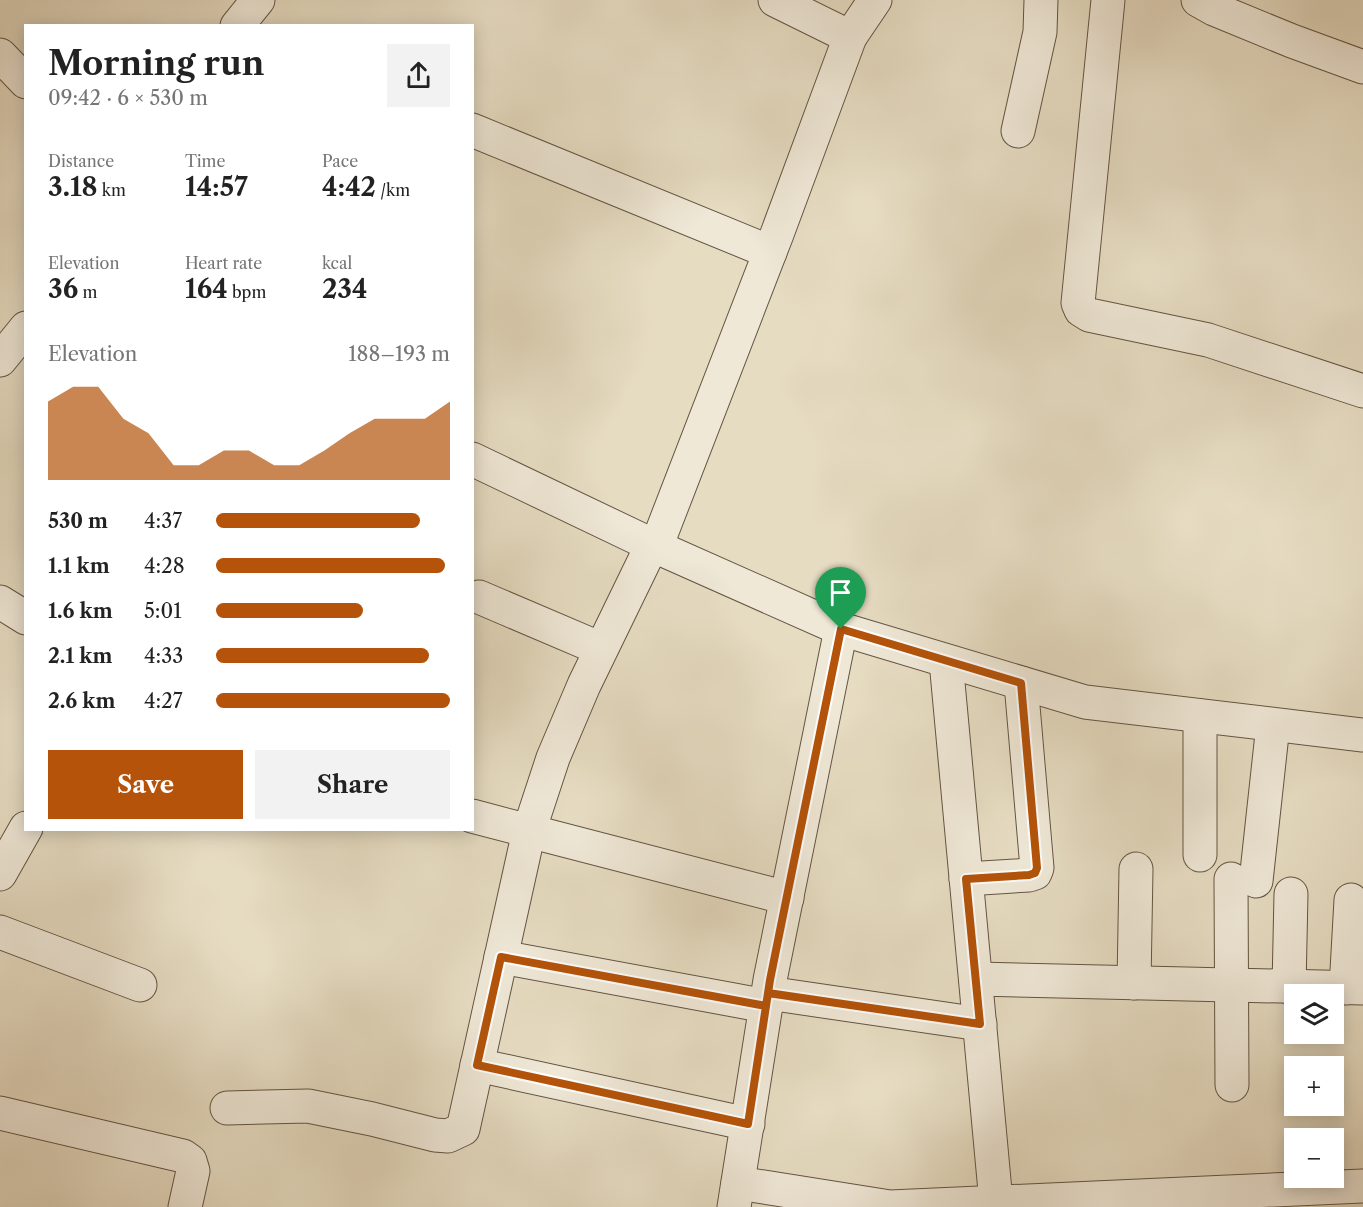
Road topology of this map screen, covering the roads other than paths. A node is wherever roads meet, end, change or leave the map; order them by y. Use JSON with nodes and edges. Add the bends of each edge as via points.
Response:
{"nodes":[{"id":1,"x":258,"y":0,"type":"edge"},
{"id":2,"x":775,"y":0,"type":"edge"},
{"id":3,"x":875,"y":0,"type":"edge"},
{"id":4,"x":1041,"y":0,"type":"edge"},
{"id":5,"x":1108,"y":0,"type":"edge"},
{"id":6,"x":1198,"y":0,"type":"edge"},
{"id":7,"x":239,"y":24,"type":"edge"},
{"id":8,"x":850,"y":38,"type":"junction"},
{"id":9,"x":0,"y":55,"type":"edge"},
{"id":10,"x":1363,"y":67,"type":"edge"},
{"id":11,"x":24,"y":80,"type":"edge"},
{"id":12,"x":474,"y":131,"type":"edge"},
{"id":13,"x":1018,"y":131,"type":"dead end"},
{"id":14,"x":770,"y":252,"type":"junction"},
{"id":15,"x":24,"y":330,"type":"edge"},
{"id":16,"x":0,"y":360,"type":"edge"},
{"id":17,"x":1363,"y":391,"type":"edge"},
{"id":18,"x":474,"y":460,"type":"edge"},
{"id":19,"x":654,"y":546,"type":"junction"},
{"id":20,"x":479,"y":597,"type":"dead end"},
{"id":21,"x":0,"y":602,"type":"edge"},
{"id":22,"x":24,"y":617,"type":"edge"},
{"id":23,"x":841,"y":629,"type":"junction"},
{"id":24,"x":601,"y":649,"type":"junction"},
{"id":25,"x":946,"y":661,"type":"junction"},
{"id":26,"x":1021,"y":683,"type":"junction"},
{"id":27,"x":1200,"y":716,"type":"junction"},
{"id":28,"x":1273,"y":725,"type":"junction"},
{"id":29,"x":1363,"y":735,"type":"edge"},
{"id":30,"x":474,"y":817,"type":"edge"},
{"id":31,"x":24,"y":831,"type":"edge"},
{"id":32,"x":528,"y":831,"type":"junction"},
{"id":33,"x":1200,"y":855,"type":"dead end"},
{"id":34,"x":1136,"y":869,"type":"dead end"},
{"id":35,"x":0,"y":874,"type":"edge"},
{"id":36,"x":966,"y":879,"type":"junction"},
{"id":37,"x":1291,"y":894,"type":"dead end"},
{"id":38,"x":787,"y":898,"type":"junction"},
{"id":39,"x":1351,"y":900,"type":"dead end"},
{"id":40,"x":0,"y":932,"type":"edge"},
{"id":41,"x":501,"y":957,"type":"junction"},
{"id":42,"x":976,"y":979,"type":"junction"},
{"id":43,"x":1134,"y":983,"type":"junction"},
{"id":44,"x":1289,"y":984,"type":"edge"},
{"id":45,"x":140,"y":985,"type":"dead end"},
{"id":46,"x":1233,"y":985,"type":"junction"},
{"id":47,"x":1284,"y":987,"type":"edge"},
{"id":48,"x":1355,"y":988,"type":"edge"},
{"id":49,"x":767,"y":1000,"type":"junction"},
{"id":50,"x":980,"y":1024,"type":"junction"},
{"id":51,"x":477,"y":1065,"type":"junction"},
{"id":52,"x":1233,"y":1085,"type":"dead end"},
{"id":53,"x":227,"y":1108,"type":"dead end"},
{"id":54,"x":0,"y":1113,"type":"edge"},
{"id":55,"x":748,"y":1124,"type":"junction"},
{"id":56,"x":1363,"y":1186,"type":"edge"},
{"id":57,"x":736,"y":1195,"type":"edge"},
{"id":58,"x":1234,"y":1199,"type":"edge"},
{"id":59,"x":996,"y":1202,"type":"junction"},
{"id":60,"x":1068,"y":1203,"type":"edge"},
{"id":61,"x":185,"y":1207,"type":"edge"}],
"edges":[{"from":1,"to":7,"type":"street"},
{"from":2,"to":8,"type":"street"},
{"from":3,"to":8,"type":"street"},
{"from":4,"to":13,"type":"street","via":[[1040,32]]},
{"from":5,"to":17,"type":"street","via":[[1078,303],[1082,310],[1089,315],[1209,340]]},
{"from":6,"to":10,"type":"street"},
{"from":8,"to":14,"type":"street"},
{"from":9,"to":11,"type":"street"},
{"from":12,"to":14,"type":"street"},
{"from":14,"to":19,"type":"street"},
{"from":15,"to":16,"type":"street"},
{"from":18,"to":19,"type":"street"},
{"from":19,"to":23,"type":"street"},
{"from":19,"to":24,"type":"street"},
{"from":20,"to":24,"type":"street"},
{"from":21,"to":22,"type":"street"},
{"from":23,"to":25,"type":"street"},
{"from":23,"to":38,"type":"street"},
{"from":24,"to":32,"type":"street","via":[[553,758]]},
{"from":25,"to":26,"type":"street"},
{"from":25,"to":36,"type":"street"},
{"from":26,"to":27,"type":"street","via":[[1085,702]]},
{"from":26,"to":36,"type":"street","via":[[1037,868],[1029,875]]},
{"from":27,"to":28,"type":"street"},
{"from":27,"to":33,"type":"street"},
{"from":28,"to":29,"type":"street"},
{"from":28,"to":46,"type":"street","via":[[1244,880]]},
{"from":30,"to":32,"type":"street"},
{"from":31,"to":35,"type":"street"},
{"from":32,"to":38,"type":"street"},
{"from":32,"to":41,"type":"street"},
{"from":34,"to":43,"type":"street"},
{"from":36,"to":42,"type":"street"},
{"from":37,"to":44,"type":"street"},
{"from":38,"to":49,"type":"street"},
{"from":39,"to":48,"type":"street"},
{"from":40,"to":45,"type":"street"},
{"from":41,"to":49,"type":"street"},
{"from":41,"to":51,"type":"street"},
{"from":42,"to":43,"type":"street"},
{"from":42,"to":50,"type":"street"},
{"from":43,"to":46,"type":"street"},
{"from":46,"to":47,"type":"street"},
{"from":46,"to":52,"type":"street"},
{"from":49,"to":50,"type":"street"},
{"from":49,"to":55,"type":"street"},
{"from":50,"to":59,"type":"street"},
{"from":51,"to":53,"type":"street","via":[[463,1129],[448,1136],[308,1106]]},
{"from":51,"to":55,"type":"street"},
{"from":54,"to":61,"type":"street","via":[[183,1156],[190,1161],[193,1171]]},
{"from":55,"to":57,"type":"street"},
{"from":56,"to":58,"type":"street"},
{"from":57,"to":59,"type":"street","via":[[890,1207]]},
{"from":58,"to":60,"type":"street"},
{"from":59,"to":60,"type":"street"}]}
